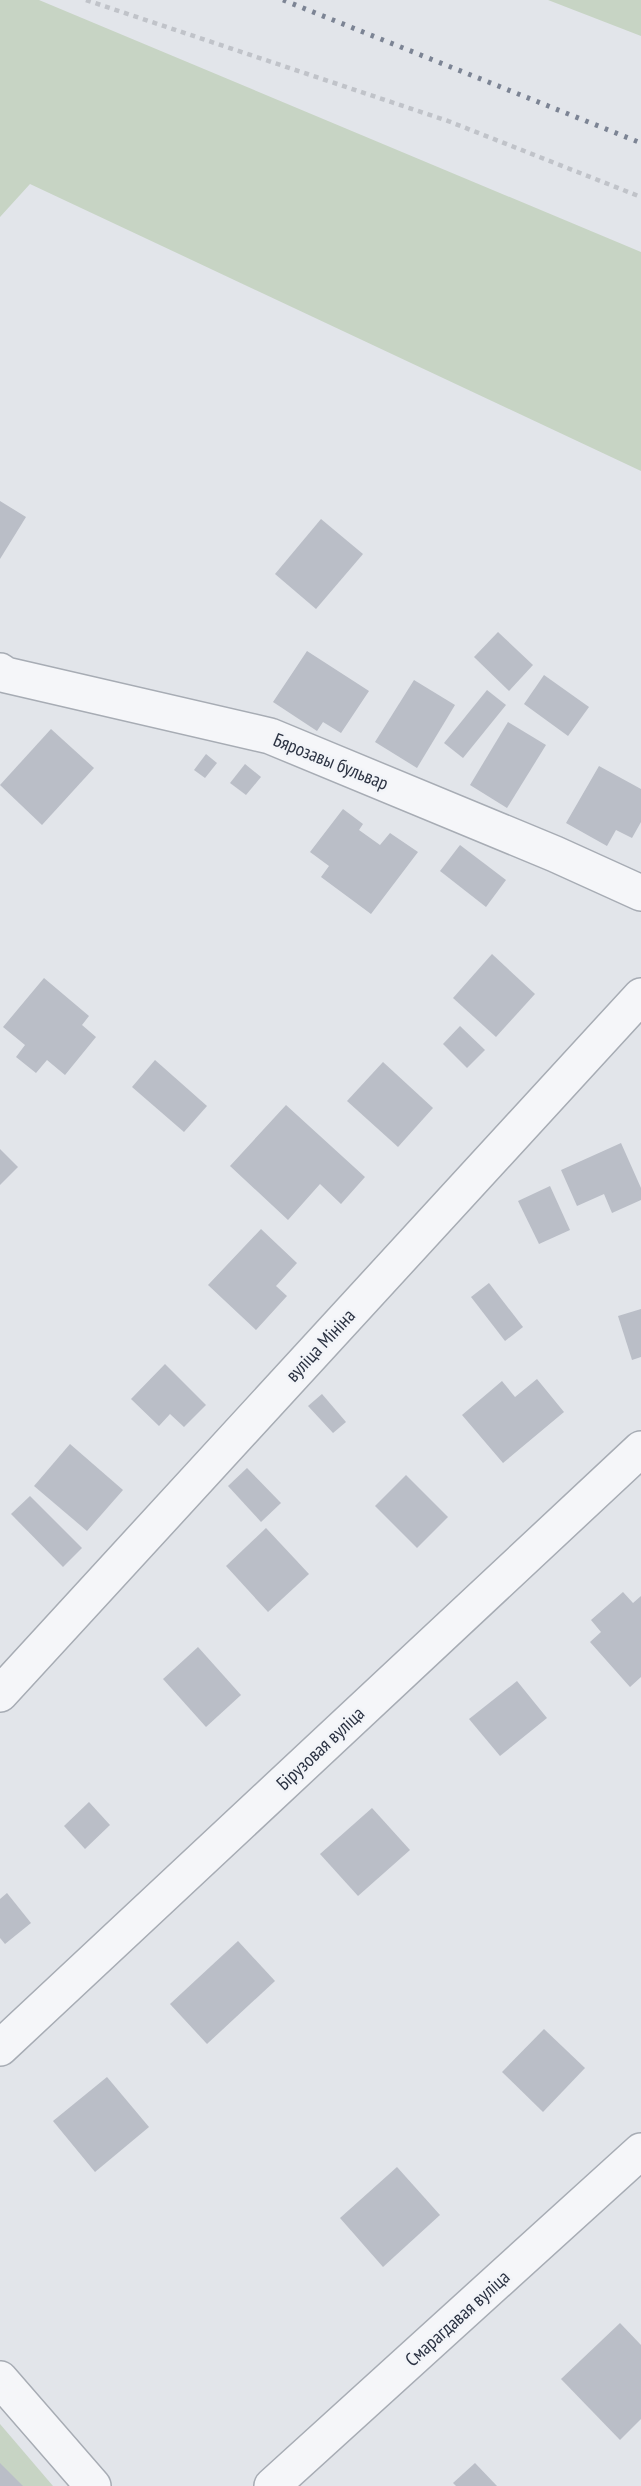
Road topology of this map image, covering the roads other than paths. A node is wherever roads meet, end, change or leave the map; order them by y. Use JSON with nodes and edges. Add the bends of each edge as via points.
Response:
{"nodes":[{"id":1,"x":2,"y":676,"type":"edge"},
{"id":2,"x":641,"y":893,"type":"edge"},
{"id":3,"x":641,"y":996,"type":"edge"},
{"id":4,"x":641,"y":1449,"type":"edge"},
{"id":5,"x":0,"y":1694,"type":"edge"},
{"id":6,"x":0,"y":2048,"type":"edge"},
{"id":7,"x":641,"y":2151,"type":"edge"},
{"id":8,"x":0,"y":2379,"type":"edge"},
{"id":9,"x":93,"y":2486,"type":"edge"},
{"id":10,"x":272,"y":2486,"type":"edge"}],
"edges":[{"from":1,"to":2,"type":"street","name":"Бярозавы бульвар","via":[[270,736]]},
{"from":3,"to":5,"type":"street","name":"вуліца Мініна"},
{"from":4,"to":6,"type":"street","name":"Бірузовая вуліца"},
{"from":7,"to":10,"type":"street","name":"Смарагдавая вуліца"},
{"from":8,"to":9,"type":"street"}]}
